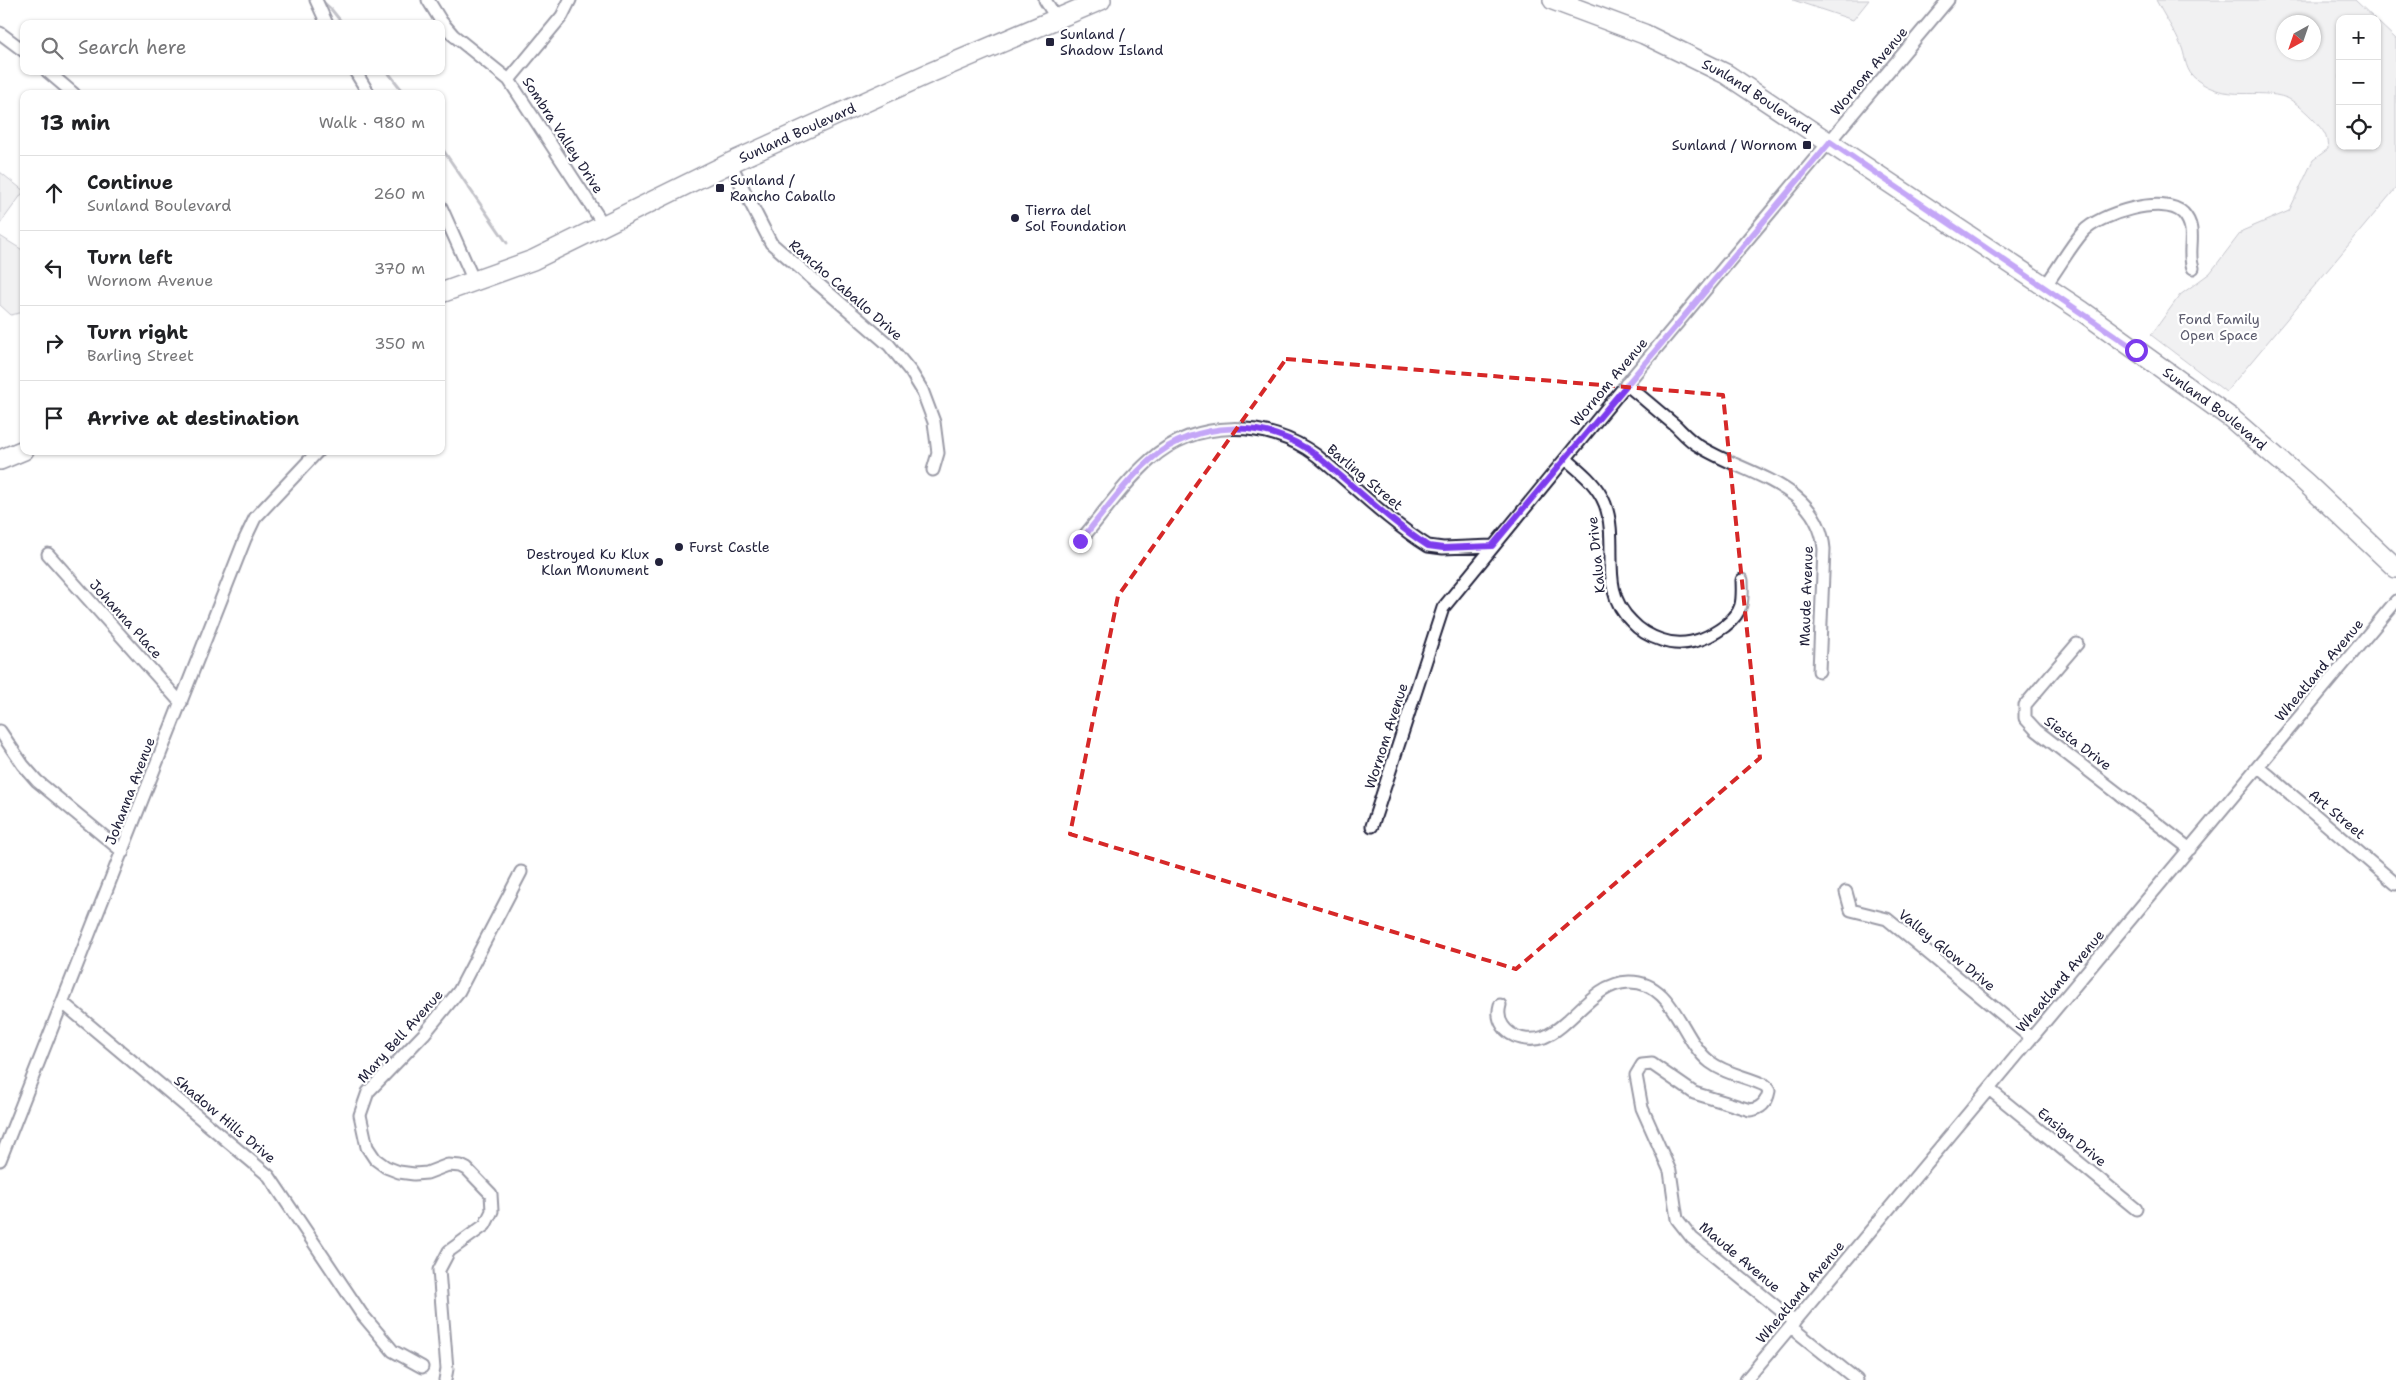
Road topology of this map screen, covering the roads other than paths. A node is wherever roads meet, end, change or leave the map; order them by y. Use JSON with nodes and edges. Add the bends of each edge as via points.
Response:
{"nodes":[{"id":1,"x":316,"y":0,"type":"edge"},
{"id":2,"x":428,"y":0,"type":"edge"},
{"id":3,"x":570,"y":0,"type":"edge"},
{"id":4,"x":1045,"y":0,"type":"edge"},
{"id":5,"x":1101,"y":0,"type":"edge"},
{"id":6,"x":1552,"y":0,"type":"edge"},
{"id":7,"x":1948,"y":0,"type":"edge"},
{"id":8,"x":1057,"y":19,"type":"junction"},
{"id":9,"x":325,"y":20,"type":"edge"},
{"id":10,"x":440,"y":20,"type":"edge"},
{"id":11,"x":445,"y":26,"type":"edge"},
{"id":12,"x":0,"y":33,"type":"edge"},
{"id":13,"x":20,"y":48,"type":"edge"},
{"id":14,"x":52,"y":75,"type":"edge"},
{"id":15,"x":357,"y":75,"type":"edge"},
{"id":16,"x":508,"y":80,"type":"junction"},
{"id":17,"x":69,"y":90,"type":"edge"},
{"id":18,"x":367,"y":90,"type":"edge"},
{"id":19,"x":1830,"y":142,"type":"junction"},
{"id":20,"x":730,"y":163,"type":"junction"},
{"id":21,"x":445,"y":216,"type":"edge"},
{"id":22,"x":605,"y":227,"type":"junction"},
{"id":23,"x":2193,"y":268,"type":"dead end"},
{"id":24,"x":474,"y":281,"type":"junction"},
{"id":25,"x":2045,"y":286,"type":"junction"},
{"id":26,"x":445,"y":292,"type":"edge"},
{"id":27,"x":1626,"y":384,"type":"junction"},
{"id":28,"x":20,"y":452,"type":"edge"},
{"id":29,"x":314,"y":455,"type":"edge"},
{"id":30,"x":1566,"y":458,"type":"junction"},
{"id":31,"x":0,"y":460,"type":"edge"},
{"id":32,"x":933,"y":470,"type":"dead end"},
{"id":33,"x":1080,"y":541,"type":"dead end"},
{"id":34,"x":1492,"y":546,"type":"junction"},
{"id":35,"x":48,"y":554,"type":"dead end"},
{"id":36,"x":2396,"y":568,"type":"edge"},
{"id":37,"x":1742,"y":580,"type":"dead end"},
{"id":38,"x":2396,"y":601,"type":"edge"},
{"id":39,"x":2077,"y":644,"type":"dead end"},
{"id":40,"x":1819,"y":671,"type":"dead end"},
{"id":41,"x":181,"y":703,"type":"junction"},
{"id":42,"x":0,"y":731,"type":"edge"},
{"id":43,"x":2259,"y":768,"type":"junction"},
{"id":44,"x":1372,"y":826,"type":"dead end"},
{"id":45,"x":2190,"y":849,"type":"junction"},
{"id":46,"x":123,"y":852,"type":"junction"},
{"id":47,"x":521,"y":872,"type":"dead end"},
{"id":48,"x":2396,"y":884,"type":"edge"},
{"id":49,"x":1846,"y":892,"type":"dead end"},
{"id":50,"x":63,"y":1003,"type":"junction"},
{"id":51,"x":1500,"y":1004,"type":"dead end"},
{"id":52,"x":2031,"y":1038,"type":"junction"},
{"id":53,"x":1989,"y":1089,"type":"junction"},
{"id":54,"x":0,"y":1160,"type":"edge"},
{"id":55,"x":2136,"y":1209,"type":"dead end"},
{"id":56,"x":1793,"y":1325,"type":"junction"},
{"id":57,"x":422,"y":1367,"type":"dead end"},
{"id":58,"x":445,"y":1380,"type":"edge"},
{"id":59,"x":1746,"y":1380,"type":"edge"},
{"id":60,"x":1857,"y":1380,"type":"edge"}],
"edges":[{"from":1,"to":9,"type":"street"},
{"from":2,"to":10,"type":"street","name":"Sombra Valley Drive"},
{"from":3,"to":16,"type":"street","via":[[562,16]]},
{"from":4,"to":8,"type":"street"},
{"from":5,"to":8,"type":"main road","name":"Sunland Boulevard"},
{"from":6,"to":19,"type":"main road","name":"Sunland Boulevard","via":[[1610,20],[1688,54],[1726,74]]},
{"from":7,"to":19,"type":"street","name":"Wornom Avenue"},
{"from":8,"to":20,"type":"main road","name":"Sunland Boulevard"},
{"from":11,"to":16,"type":"street","name":"Sombra Valley Drive"},
{"from":12,"to":13,"type":"street"},
{"from":14,"to":17,"type":"street"},
{"from":15,"to":18,"type":"street"},
{"from":16,"to":22,"type":"street","name":"Sombra Valley Drive"},
{"from":19,"to":25,"type":"main road","name":"Sunland Boulevard"},
{"from":19,"to":27,"type":"street","name":"Wornom Avenue"},
{"from":20,"to":22,"type":"main road","name":"Sunland Boulevard"},
{"from":20,"to":32,"type":"street","name":"Rancho Caballo Drive","via":[[771,244],[889,345],[912,372],[934,422],[938,453]]},
{"from":21,"to":24,"type":"street"},
{"from":22,"to":24,"type":"main road","name":"Sunland Boulevard","via":[[533,260]]},
{"from":23,"to":25,"type":"street","via":[[2189,222],[2174,207],[2153,204],[2109,216],[2084,231]]},
{"from":24,"to":26,"type":"main road","name":"Sunland Boulevard"},
{"from":25,"to":36,"type":"main road","name":"Sunland Boulevard","via":[[2231,418]]},
{"from":27,"to":30,"type":"street","name":"Wornom Avenue"},
{"from":27,"to":40,"type":"street","name":"Maude Avenue","via":[[1698,446],[1780,485],[1805,505],[1816,520],[1822,532],[1824,549]]},
{"from":28,"to":31,"type":"main road"},
{"from":29,"to":41,"type":"street","name":"Johanna Avenue","via":[[255,518]]},
{"from":30,"to":34,"type":"street","name":"Wornom Avenue"},
{"from":30,"to":37,"type":"street","name":"Kalua Drive","via":[[1589,478],[1605,504],[1610,529],[1612,590],[1622,612],[1637,628],[1663,641],[1695,642],[1713,635],[1735,619],[1743,603]]},
{"from":33,"to":34,"type":"street","name":"Barling Street","via":[[1152,459],[1186,438],[1228,428],[1268,432],[1300,445],[1428,546]]},
{"from":34,"to":44,"type":"street","name":"Wornom Avenue","via":[[1443,608]]},
{"from":35,"to":41,"type":"street","name":"Johanna Place"},
{"from":38,"to":43,"type":"street","name":"Wheatland Avenue"},
{"from":39,"to":45,"type":"street","name":"Siesta Drive","via":[[2025,705],[2025,718],[2036,730]]},
{"from":41,"to":46,"type":"street","name":"Johanna Avenue"},
{"from":42,"to":46,"type":"street","via":[[37,781]]},
{"from":43,"to":45,"type":"street","name":"Wheatland Avenue"},
{"from":43,"to":48,"type":"street","name":"Art Street"},
{"from":45,"to":52,"type":"street","name":"Wheatland Avenue"},
{"from":46,"to":50,"type":"street","name":"Johanna Avenue"},
{"from":47,"to":58,"type":"street","name":"Mary Bell Avenue","via":[[459,991],[424,1034],[368,1092],[360,1115],[367,1147],[375,1159],[386,1166],[414,1174],[448,1165],[461,1166],[491,1194],[492,1211],[485,1225],[449,1251],[439,1270],[447,1369]]},
{"from":49,"to":52,"type":"street","name":"Valley Glow Drive","via":[[1852,910],[1887,919]]},
{"from":50,"to":54,"type":"street","name":"Johanna Avenue"},
{"from":50,"to":57,"type":"street","name":"Shadow Hills Drive","via":[[269,1176],[360,1313],[393,1351]]},
{"from":51,"to":56,"type":"street","name":"Maude Avenue","via":[[1499,1016],[1506,1031],[1518,1037],[1539,1038],[1556,1029],[1609,987],[1634,982],[1656,992],[1669,1003],[1708,1060],[1725,1072],[1766,1086],[1769,1092],[1766,1102],[1756,1110],[1750,1110],[1694,1093],[1652,1064],[1642,1065],[1636,1075],[1642,1108],[1670,1171],[1675,1212],[1680,1225]]},
{"from":52,"to":53,"type":"street","name":"Wheatland Avenue"},
{"from":53,"to":55,"type":"street","name":"Ensign Drive"},
{"from":53,"to":56,"type":"street","name":"Wheatland Avenue"},
{"from":56,"to":59,"type":"street","name":"Wheatland Avenue"},
{"from":56,"to":60,"type":"street"}]}
